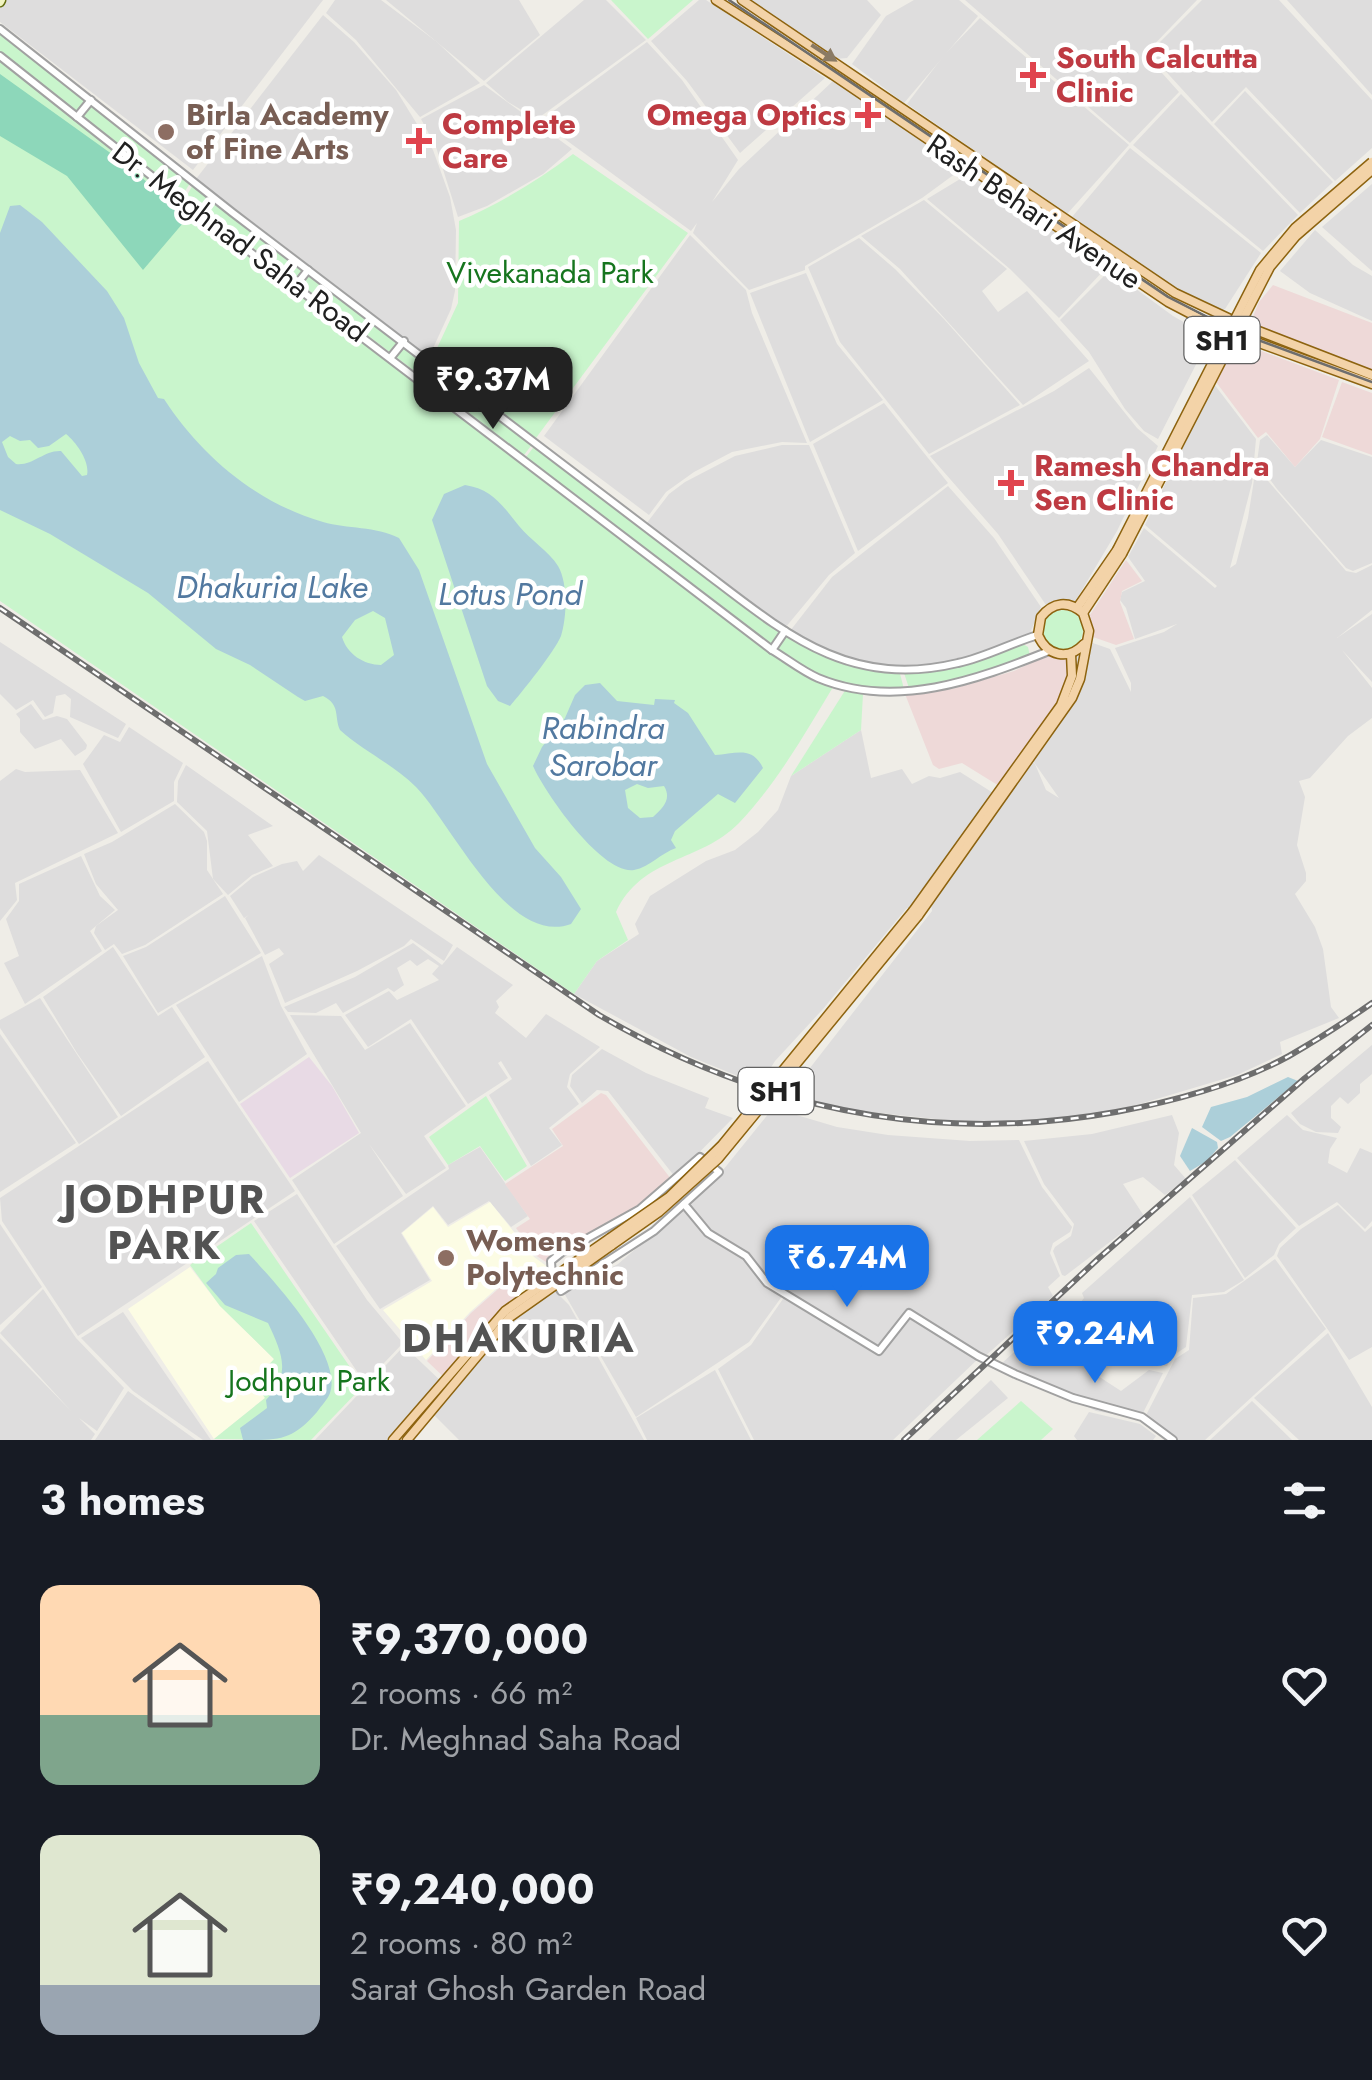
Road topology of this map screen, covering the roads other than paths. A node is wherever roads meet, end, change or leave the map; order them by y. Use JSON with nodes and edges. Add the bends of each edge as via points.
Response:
{"nodes":[{"id":1,"x":716,"y":0,"type":"edge"},
{"id":2,"x":742,"y":0,"type":"edge"},
{"id":3,"x":0,"y":29,"type":"edge"},
{"id":4,"x":0,"y":56,"type":"edge"},
{"id":5,"x":90,"y":100,"type":"junction"},
{"id":6,"x":76,"y":117,"type":"junction"},
{"id":7,"x":1372,"y":166,"type":"edge"},
{"id":8,"x":308,"y":270,"type":"junction"},
{"id":9,"x":296,"y":285,"type":"junction"},
{"id":10,"x":404,"y":341,"type":"junction"},
{"id":11,"x":392,"y":357,"type":"junction"},
{"id":12,"x":1372,"y":376,"type":"edge"},
{"id":13,"x":454,"y":379,"type":"junction"},
{"id":14,"x":1372,"y":384,"type":"edge"},
{"id":15,"x":440,"y":394,"type":"junction"},
{"id":16,"x":1080,"y":611,"type":"junction"},
{"id":17,"x":785,"y":631,"type":"junction"},
{"id":18,"x":1038,"y":635,"type":"junction"},
{"id":19,"x":1084,"y":644,"type":"junction"},
{"id":20,"x":772,"y":650,"type":"junction"},
{"id":21,"x":1049,"y":651,"type":"junction"},
{"id":22,"x":1071,"y":654,"type":"junction"},
{"id":23,"x":928,"y":897,"type":"junction"},
{"id":24,"x":684,"y":1204,"type":"junction"},
{"id":25,"x":579,"y":1244,"type":"junction"},
{"id":26,"x":587,"y":1264,"type":"junction"},
{"id":27,"x":557,"y":1284,"type":"junction"},
{"id":28,"x":393,"y":1440,"type":"edge"},
{"id":29,"x":407,"y":1440,"type":"edge"},
{"id":30,"x":1173,"y":1440,"type":"edge"}],
"edges":[{"from":1,"to":14,"type":"main road","name":"Rash Behari Avenue","via":[[1168,302],[1218,328]]},
{"from":2,"to":12,"type":"main road","name":"Rash Behari Avenue","one_way":true,"via":[[1175,293]]},
{"from":3,"to":5,"type":"street","name":"Dr. Meghnad Saha Road"},
{"from":4,"to":6,"type":"street","name":"Dr. Meghnad Saha Road"},
{"from":5,"to":6,"type":"street"},
{"from":5,"to":8,"type":"street","name":"Dr. Meghnad Saha Road"},
{"from":6,"to":9,"type":"street","name":"Dr. Meghnad Saha Road"},
{"from":7,"to":16,"type":"main road","number":"SH1","bridge":true,"via":[[1295,228],[1260,270],[1119,552]]},
{"from":8,"to":9,"type":"street"},
{"from":8,"to":10,"type":"street","name":"Dr. Meghnad Saha Road"},
{"from":9,"to":11,"type":"street","name":"Dr. Meghnad Saha Road"},
{"from":10,"to":11,"type":"street"},
{"from":10,"to":13,"type":"street","name":"Dr. Meghnad Saha Road"},
{"from":11,"to":15,"type":"street","name":"Dr. Meghnad Saha Road"},
{"from":13,"to":15,"type":"street"},
{"from":13,"to":17,"type":"street","name":"Dr. Meghnad Saha Road"},
{"from":15,"to":20,"type":"street","name":"Dr. Meghnad Saha Road"},
{"from":16,"to":18,"type":"main road","via":[[1064,604],[1046,610]]},
{"from":16,"to":19,"type":"main road","number":"SH1","via":[[1089,631]]},
{"from":17,"to":18,"type":"street","name":"Dr. Meghnad Saha Road","via":[[843,662],[921,670],[986,656]]},
{"from":17,"to":20,"type":"street"},
{"from":18,"to":21,"type":"main road"},
{"from":19,"to":22,"type":"main road"},
{"from":19,"to":23,"type":"main road","number":"SH1","via":[[1072,698]]},
{"from":20,"to":21,"type":"street","name":"Dr. Meghnad Saha Road","via":[[816,677],[884,692],[967,682]]},
{"from":21,"to":22,"type":"main road"},
{"from":22,"to":23,"type":"main road","number":"SH1","via":[[1072,676],[1061,704]]},
{"from":23,"to":26,"type":"main road","number":"SH1","bridge":true,"via":[[722,1146]]},
{"from":24,"to":25,"type":"street","via":[[718,1172],[700,1157],[640,1209]]},
{"from":24,"to":26,"type":"street","via":[[654,1231]]},
{"from":24,"to":30,"type":"street","via":[[768,1283],[879,1350],[909,1313],[996,1364],[1073,1398],[1142,1417]]},
{"from":25,"to":26,"type":"main road"},
{"from":25,"to":27,"type":"street","via":[[551,1262]]},
{"from":26,"to":27,"type":"main road","number":"SH1"},
{"from":26,"to":27,"type":"street"},
{"from":27,"to":28,"type":"main road","number":"SH1","via":[[495,1320]]},
{"from":27,"to":29,"type":"main road","number":"SH1","via":[[510,1318]]}]}
